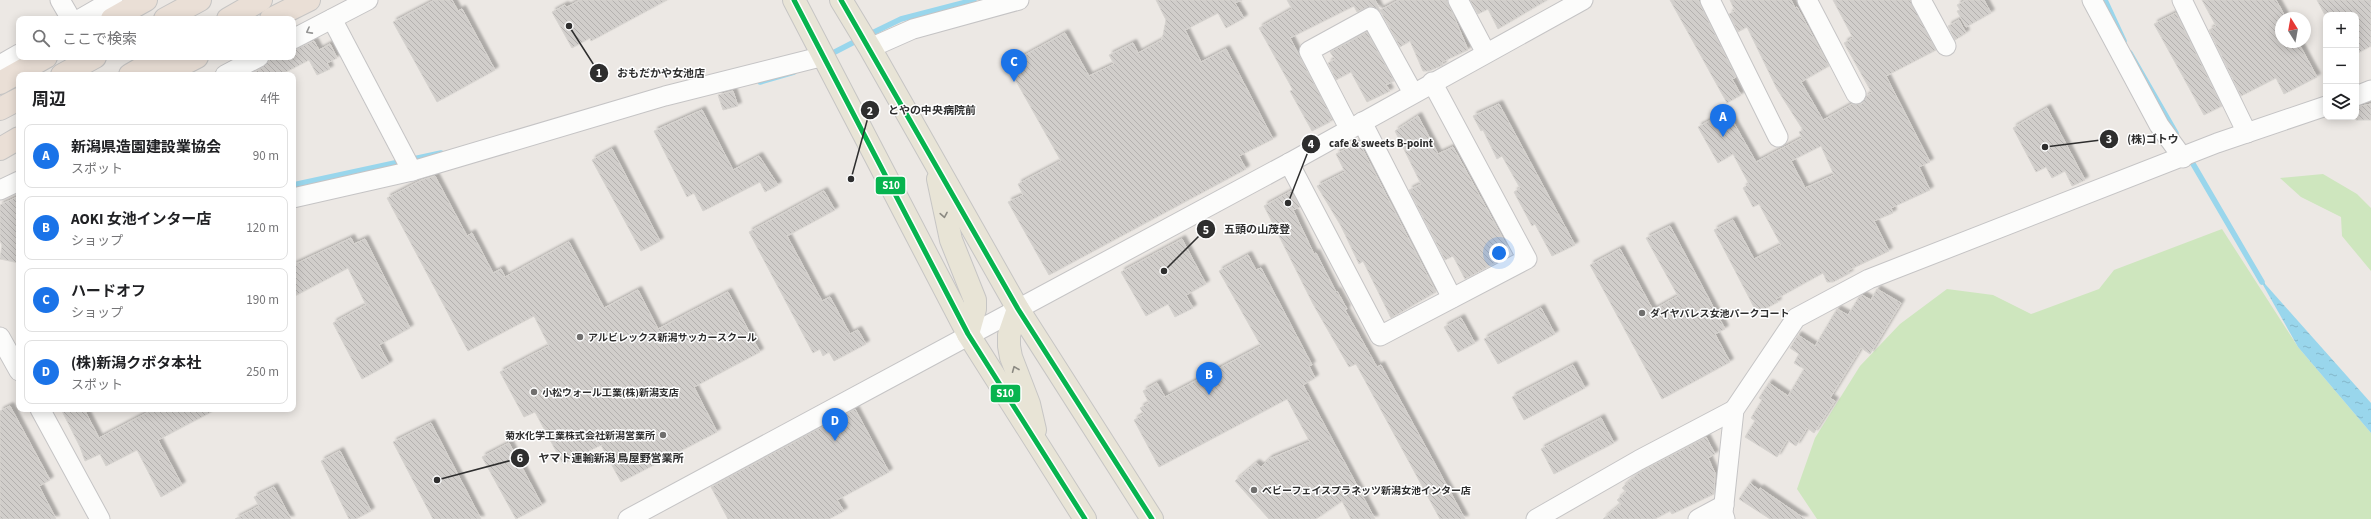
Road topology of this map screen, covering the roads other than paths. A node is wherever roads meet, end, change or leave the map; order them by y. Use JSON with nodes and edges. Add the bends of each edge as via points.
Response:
{"nodes":[{"id":1,"x":60,"y":0,"type":"edge"},
{"id":2,"x":113,"y":0,"type":"edge"},
{"id":3,"x":146,"y":0,"type":"edge"},
{"id":4,"x":200,"y":0,"type":"edge"},
{"id":5,"x":261,"y":0,"type":"edge"},
{"id":6,"x":309,"y":0,"type":"edge"},
{"id":7,"x":368,"y":0,"type":"edge"},
{"id":8,"x":794,"y":0,"type":"edge"},
{"id":9,"x":841,"y":0,"type":"edge"},
{"id":10,"x":1019,"y":0,"type":"edge"},
{"id":11,"x":1458,"y":0,"type":"edge"},
{"id":12,"x":1710,"y":0,"type":"edge"},
{"id":13,"x":1807,"y":0,"type":"edge"},
{"id":14,"x":1921,"y":0,"type":"edge"},
{"id":15,"x":2092,"y":0,"type":"edge"},
{"id":16,"x":2182,"y":0,"type":"edge"},
{"id":17,"x":1573,"y":2,"type":"edge"},
{"id":18,"x":69,"y":16,"type":"edge"},
{"id":19,"x":85,"y":16,"type":"edge"},
{"id":20,"x":117,"y":16,"type":"edge"},
{"id":21,"x":171,"y":16,"type":"edge"},
{"id":22,"x":233,"y":16,"type":"edge"},
{"id":23,"x":277,"y":16,"type":"edge"},
{"id":24,"x":332,"y":19,"type":"junction"},
{"id":25,"x":296,"y":37,"type":"edge"},
{"id":26,"x":1946,"y":46,"type":"dead end"},
{"id":27,"x":870,"y":48,"type":"junction"},
{"id":28,"x":1486,"y":52,"type":"junction"},
{"id":29,"x":16,"y":56,"type":"edge"},
{"id":30,"x":824,"y":56,"type":"junction"},
{"id":31,"x":41,"y":60,"type":"edge"},
{"id":32,"x":90,"y":60,"type":"edge"},
{"id":33,"x":156,"y":60,"type":"edge"},
{"id":34,"x":191,"y":60,"type":"edge"},
{"id":35,"x":253,"y":60,"type":"edge"},
{"id":36,"x":0,"y":65,"type":"edge"},
{"id":37,"x":19,"y":72,"type":"edge"},
{"id":38,"x":68,"y":72,"type":"edge"},
{"id":39,"x":135,"y":72,"type":"edge"},
{"id":40,"x":168,"y":72,"type":"edge"},
{"id":41,"x":231,"y":72,"type":"edge"},
{"id":42,"x":16,"y":74,"type":"edge"},
{"id":43,"x":1432,"y":82,"type":"junction"},
{"id":44,"x":0,"y":83,"type":"edge"},
{"id":45,"x":2371,"y":90,"type":"edge"},
{"id":46,"x":1413,"y":93,"type":"junction"},
{"id":47,"x":1856,"y":94,"type":"dead end"},
{"id":48,"x":2359,"y":95,"type":"edge"},
{"id":49,"x":16,"y":101,"type":"edge"},
{"id":50,"x":2323,"y":107,"type":"edge"},
{"id":51,"x":0,"y":109,"type":"edge"},
{"id":52,"x":1356,"y":125,"type":"junction"},
{"id":53,"x":2247,"y":133,"type":"junction"},
{"id":54,"x":1778,"y":137,"type":"dead end"},
{"id":55,"x":16,"y":140,"type":"edge"},
{"id":56,"x":0,"y":149,"type":"edge"},
{"id":57,"x":16,"y":151,"type":"edge"},
{"id":58,"x":2183,"y":158,"type":"junction"},
{"id":59,"x":0,"y":159,"type":"edge"},
{"id":60,"x":935,"y":163,"type":"junction"},
{"id":61,"x":1289,"y":163,"type":"junction"},
{"id":62,"x":412,"y":171,"type":"junction"},
{"id":63,"x":16,"y":182,"type":"edge"},
{"id":64,"x":0,"y":190,"type":"edge"},
{"id":65,"x":296,"y":197,"type":"edge"},
{"id":66,"x":1452,"y":298,"type":"junction"},
{"id":67,"x":1018,"y":309,"type":"junction"},
{"id":68,"x":968,"y":334,"type":"junction"},
{"id":69,"x":0,"y":337,"type":"edge"},
{"id":70,"x":13,"y":365,"type":"edge"},
{"id":71,"x":1734,"y":410,"type":"junction"},
{"id":72,"x":42,"y":412,"type":"edge"},
{"id":73,"x":1038,"y":446,"type":"junction"},
{"id":74,"x":1724,"y":512,"type":"edge"},
{"id":75,"x":1540,"y":518,"type":"edge"},
{"id":76,"x":100,"y":519,"type":"edge"},
{"id":77,"x":628,"y":519,"type":"edge"},
{"id":78,"x":1085,"y":519,"type":"edge"},
{"id":79,"x":1152,"y":519,"type":"edge"},
{"id":80,"x":1698,"y":519,"type":"edge"}],
"edges":[{"from":1,"to":18,"type":"street"},
{"from":2,"to":19,"type":"street"},
{"from":3,"to":20,"type":"highway"},
{"from":4,"to":21,"type":"highway"},
{"from":5,"to":22,"type":"highway"},
{"from":6,"to":23,"type":"highway"},
{"from":7,"to":24,"type":"street"},
{"from":8,"to":30,"type":"main road"},
{"from":9,"to":27,"type":"main road"},
{"from":10,"to":27,"type":"street","via":[[913,29]]},
{"from":11,"to":28,"type":"street"},
{"from":12,"to":54,"type":"street"},
{"from":13,"to":47,"type":"street"},
{"from":14,"to":26,"type":"street"},
{"from":15,"to":58,"type":"street","via":[[2159,125]]},
{"from":16,"to":53,"type":"street"},
{"from":17,"to":28,"type":"street"},
{"from":24,"to":25,"type":"street","one_way":true},
{"from":24,"to":62,"type":"street"},
{"from":27,"to":60,"type":"main road"},
{"from":28,"to":43,"type":"street"},
{"from":29,"to":36,"type":"street"},
{"from":30,"to":62,"type":"street","via":[[665,96]]},
{"from":30,"to":68,"type":"main road"},
{"from":31,"to":37,"type":"highway"},
{"from":32,"to":38,"type":"highway"},
{"from":33,"to":39,"type":"highway"},
{"from":34,"to":40,"type":"highway"},
{"from":35,"to":41,"type":"street"},
{"from":42,"to":44,"type":"highway"},
{"from":43,"to":46,"type":"street"},
{"from":43,"to":66,"type":"street","via":[[1527,260]]},
{"from":45,"to":48,"type":"street"},
{"from":46,"to":52,"type":"street"},
{"from":46,"to":52,"type":"street","via":[[1370,18],[1309,51]]},
{"from":49,"to":51,"type":"highway"},
{"from":50,"to":53,"type":"street"},
{"from":52,"to":61,"type":"street"},
{"from":52,"to":66,"type":"street"},
{"from":53,"to":58,"type":"street"},
{"from":55,"to":56,"type":"highway"},
{"from":57,"to":59,"type":"highway"},
{"from":58,"to":71,"type":"street","via":[[1869,279],[1796,318]]},
{"from":60,"to":67,"type":"main road"},
{"from":60,"to":68,"type":"main road","one_way":true,"via":[[946,224],[975,300],[976,309]]},
{"from":61,"to":66,"type":"street","via":[[1380,336]]},
{"from":61,"to":67,"type":"street"},
{"from":62,"to":65,"type":"street"},
{"from":63,"to":64,"type":"street"},
{"from":67,"to":68,"type":"street"},
{"from":73,"to":67,"type":"main road","one_way":true,"via":[[1029,404],[1009,346],[1009,335]]},
{"from":67,"to":79,"type":"main road"},
{"from":68,"to":73,"type":"main road"},
{"from":68,"to":77,"type":"street"},
{"from":69,"to":70,"type":"street"},
{"from":71,"to":74,"type":"street"},
{"from":71,"to":75,"type":"street","via":[[1639,460]]},
{"from":72,"to":76,"type":"street"},
{"from":73,"to":78,"type":"main road"},
{"from":74,"to":80,"type":"street"}]}
